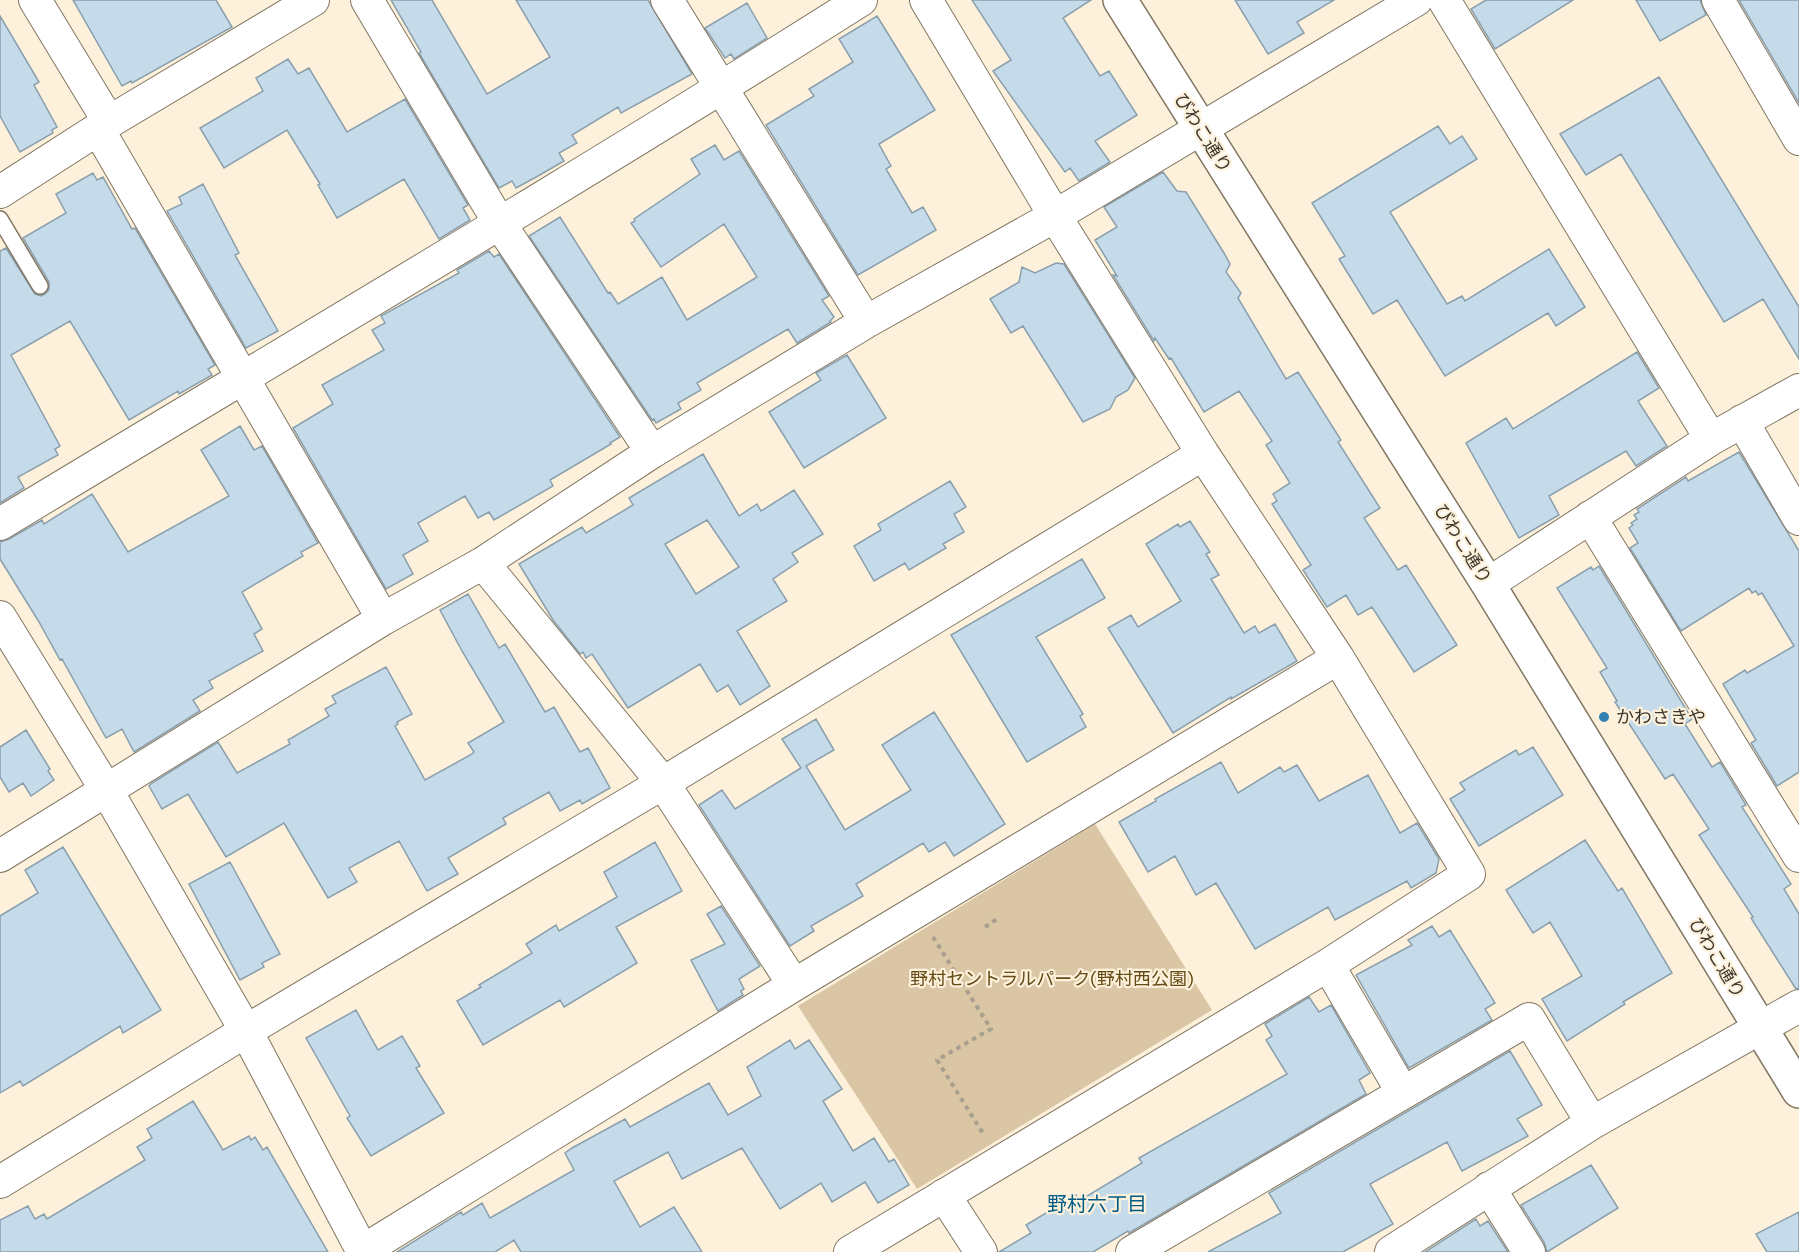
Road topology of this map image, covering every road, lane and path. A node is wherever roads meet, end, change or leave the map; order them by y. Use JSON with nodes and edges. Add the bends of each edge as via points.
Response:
{"nodes":[{"id":1,"x":35,"y":0,"type":"edge"},
{"id":2,"x":368,"y":0,"type":"edge"},
{"id":3,"x":667,"y":0,"type":"edge"},
{"id":4,"x":861,"y":0,"type":"edge"},
{"id":5,"x":926,"y":0,"type":"edge"},
{"id":6,"x":1120,"y":0,"type":"edge"},
{"id":7,"x":1416,"y":0,"type":"edge"},
{"id":8,"x":1444,"y":0,"type":"edge"},
{"id":9,"x":1718,"y":0,"type":"edge"},
{"id":10,"x":295,"y":5,"type":"edge"},
{"id":11,"x":721,"y":88,"type":"junction"},
{"id":12,"x":104,"y":125,"type":"junction"},
{"id":13,"x":1200,"y":128,"type":"junction"},
{"id":14,"x":1799,"y":139,"type":"edge"},
{"id":15,"x":0,"y":192,"type":"edge"},
{"id":16,"x":1055,"y":216,"type":"junction"},
{"id":17,"x":0,"y":219,"type":"edge"},
{"id":18,"x":500,"y":224,"type":"junction"},
{"id":19,"x":40,"y":286,"type":"dead end"},
{"id":20,"x":866,"y":322,"type":"junction"},
{"id":21,"x":242,"y":378,"type":"junction"},
{"id":22,"x":1799,"y":390,"type":"edge"},
{"id":23,"x":1742,"y":421,"type":"junction"},
{"id":24,"x":1711,"y":439,"type":"junction"},
{"id":25,"x":652,"y":452,"type":"junction"},
{"id":26,"x":1203,"y":454,"type":"junction"},
{"id":27,"x":1590,"y":517,"type":"junction"},
{"id":28,"x":1799,"y":519,"type":"edge"},
{"id":29,"x":0,"y":524,"type":"edge"},
{"id":30,"x":483,"y":563,"type":"junction"},
{"id":31,"x":1488,"y":584,"type":"junction"},
{"id":32,"x":0,"y":616,"type":"edge"},
{"id":33,"x":383,"y":619,"type":"junction"},
{"id":34,"x":1338,"y":658,"type":"junction"},
{"id":35,"x":663,"y":783,"type":"junction"},
{"id":36,"x":107,"y":791,"type":"junction"},
{"id":37,"x":0,"y":856,"type":"edge"},
{"id":38,"x":1799,"y":856,"type":"edge"},
{"id":39,"x":917,"y":911,"type":"junction"},
{"id":40,"x":998,"y":919,"type":"dead end"},
{"id":41,"x":985,"y":927,"type":"dead end"},
{"id":42,"x":1328,"y":965,"type":"junction"},
{"id":43,"x":794,"y":985,"type":"junction"},
{"id":44,"x":1799,"y":1006,"type":"edge"},
{"id":45,"x":1760,"y":1028,"type":"junction"},
{"id":46,"x":246,"y":1031,"type":"junction"},
{"id":47,"x":1799,"y":1091,"type":"edge"},
{"id":48,"x":1403,"y":1093,"type":"junction"},
{"id":49,"x":1592,"y":1123,"type":"junction"},
{"id":50,"x":1000,"y":1161,"type":"junction"},
{"id":51,"x":0,"y":1182,"type":"edge"},
{"id":52,"x":1488,"y":1188,"type":"junction"},
{"id":53,"x":944,"y":1195,"type":"junction"},
{"id":54,"x":362,"y":1252,"type":"edge"},
{"id":55,"x":850,"y":1252,"type":"edge"},
{"id":56,"x":981,"y":1252,"type":"edge"},
{"id":57,"x":1132,"y":1252,"type":"edge"},
{"id":58,"x":1391,"y":1252,"type":"edge"},
{"id":59,"x":1529,"y":1252,"type":"edge"}],
"edges":[{"from":1,"to":12,"type":"street"},
{"from":2,"to":18,"type":"street"},
{"from":3,"to":11,"type":"street"},
{"from":4,"to":11,"type":"street"},
{"from":5,"to":16,"type":"street"},
{"from":6,"to":13,"type":"street","name":"びわこ通り"},
{"from":7,"to":13,"type":"street"},
{"from":8,"to":24,"type":"street"},
{"from":9,"to":14,"type":"street"},
{"from":10,"to":12,"type":"street"},
{"from":11,"to":18,"type":"street"},
{"from":11,"to":20,"type":"street"},
{"from":12,"to":15,"type":"street"},
{"from":12,"to":21,"type":"street"},
{"from":13,"to":16,"type":"street"},
{"from":13,"to":31,"type":"street","name":"びわこ通り"},
{"from":16,"to":20,"type":"street"},
{"from":16,"to":26,"type":"street"},
{"from":17,"to":19,"type":"lane"},
{"from":18,"to":21,"type":"street"},
{"from":18,"to":25,"type":"street"},
{"from":20,"to":25,"type":"street"},
{"from":21,"to":29,"type":"street"},
{"from":21,"to":33,"type":"street"},
{"from":22,"to":23,"type":"street"},
{"from":23,"to":24,"type":"street"},
{"from":23,"to":28,"type":"street"},
{"from":24,"to":27,"type":"street"},
{"from":25,"to":30,"type":"street"},
{"from":26,"to":34,"type":"street"},
{"from":26,"to":35,"type":"street"},
{"from":27,"to":31,"type":"street"},
{"from":27,"to":38,"type":"street"},
{"from":30,"to":33,"type":"street"},
{"from":30,"to":35,"type":"street"},
{"from":31,"to":45,"type":"street","name":"びわこ通り"},
{"from":32,"to":36,"type":"street"},
{"from":33,"to":36,"type":"street"},
{"from":34,"to":39,"type":"street"},
{"from":34,"to":42,"type":"street","via":[[1469,874]]},
{"from":35,"to":43,"type":"street"},
{"from":35,"to":46,"type":"street"},
{"from":36,"to":37,"type":"street"},
{"from":36,"to":46,"type":"street"},
{"from":39,"to":43,"type":"street"},
{"from":39,"to":50,"type":"path","via":[[991,1029],[937,1060]]},
{"from":40,"to":41,"type":"path"},
{"from":42,"to":48,"type":"street"},
{"from":42,"to":50,"type":"street"},
{"from":43,"to":54,"type":"street"},
{"from":44,"to":45,"type":"street"},
{"from":45,"to":47,"type":"street","name":"びわこ通り"},
{"from":45,"to":49,"type":"street"},
{"from":46,"to":51,"type":"street"},
{"from":46,"to":54,"type":"street"},
{"from":48,"to":49,"type":"street","via":[[1529,1018]]},
{"from":48,"to":57,"type":"street"},
{"from":49,"to":52,"type":"street"},
{"from":50,"to":53,"type":"street"},
{"from":52,"to":58,"type":"street"},
{"from":52,"to":59,"type":"street"},
{"from":53,"to":55,"type":"street"},
{"from":53,"to":56,"type":"street"}]}
